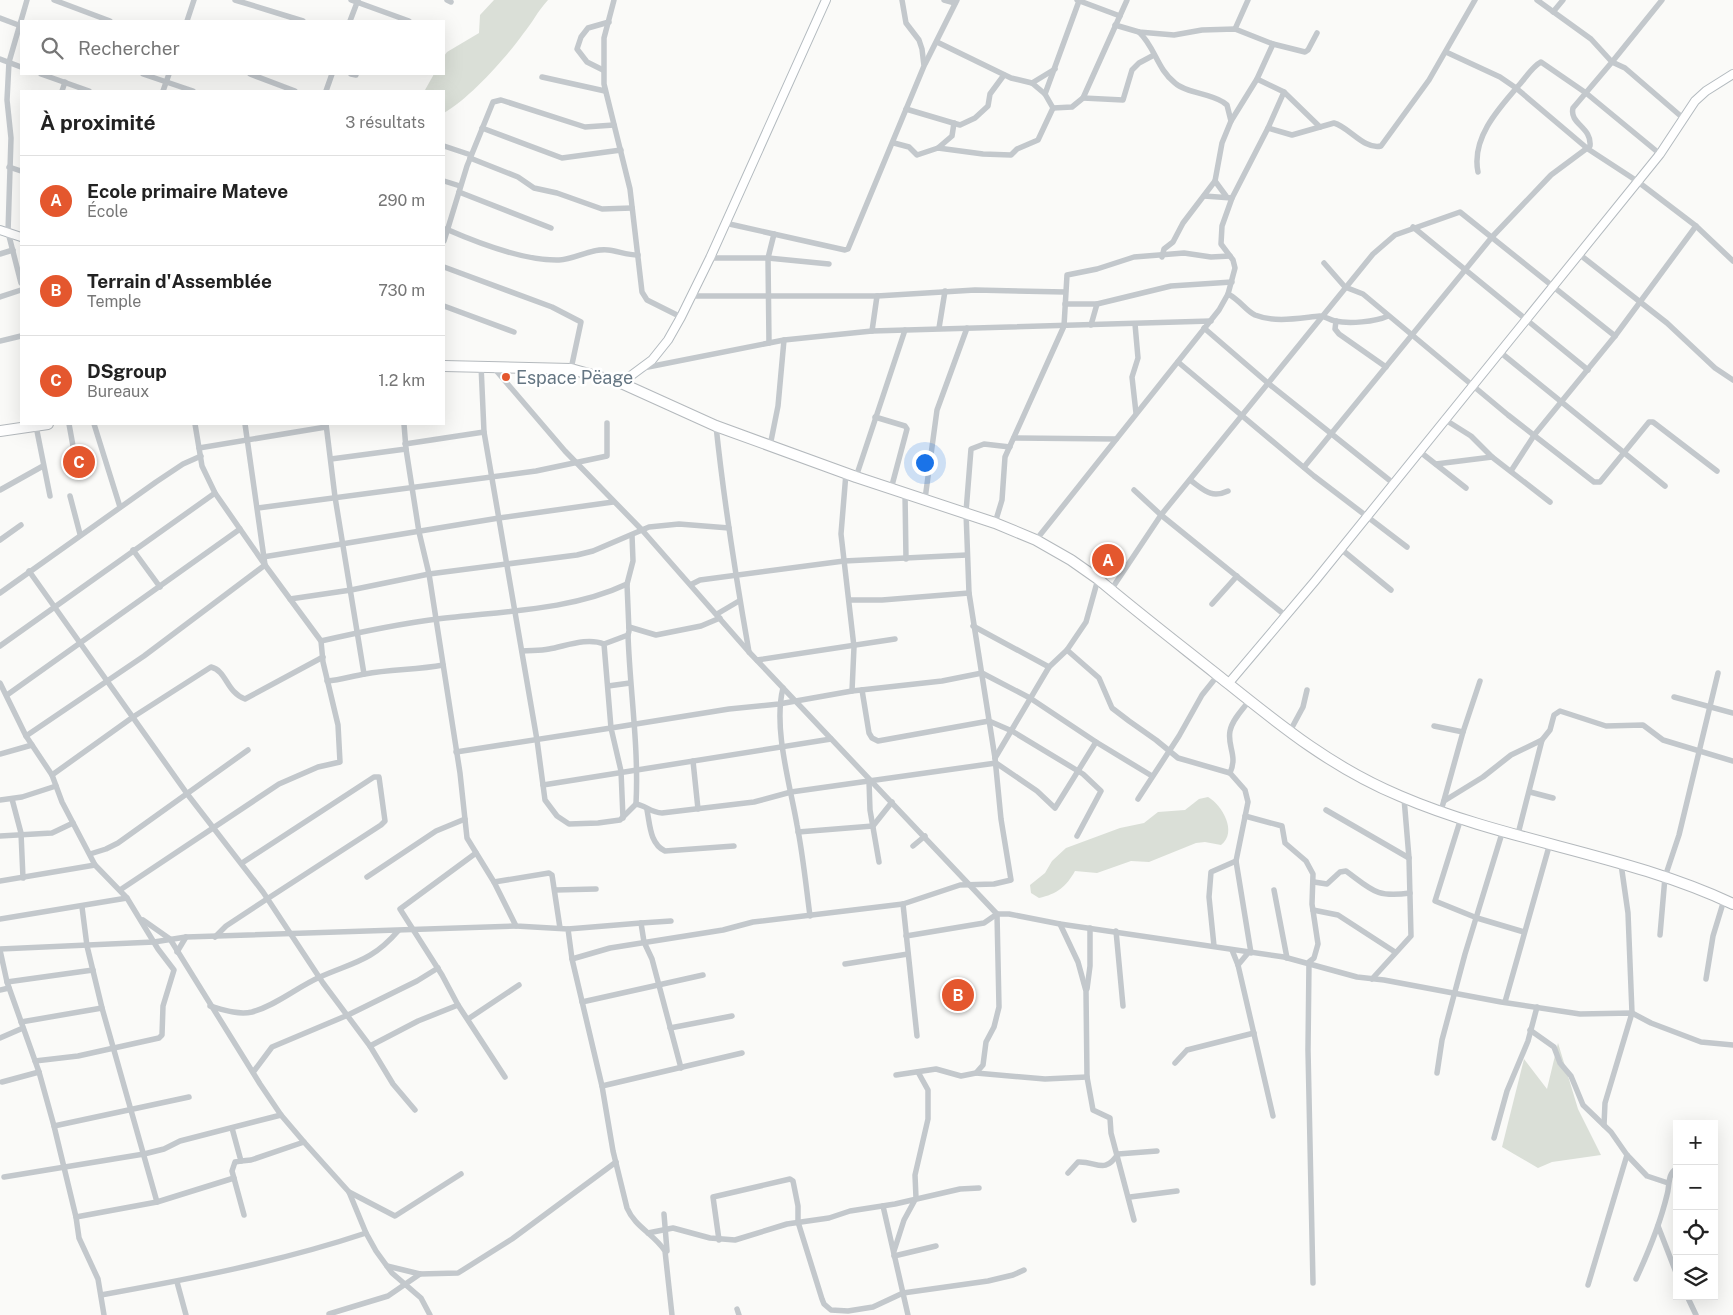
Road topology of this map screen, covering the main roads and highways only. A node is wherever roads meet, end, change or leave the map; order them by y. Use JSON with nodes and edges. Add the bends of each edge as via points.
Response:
{"nodes":[{"id":1,"x":445,"y":366,"type":"edge"},
{"id":2,"x":37,"y":425,"type":"edge"},
{"id":3,"x":0,"y":431,"type":"edge"},
{"id":4,"x":1729,"y":902,"type":"edge"}],
"edges":[{"from":1,"to":4,"type":"highway","via":[[571,369],[621,383],[716,426],[891,489],[966,512],[1036,540],[1098,579],[1289,733],[1351,772],[1404,798],[1442,806],[1461,818],[1665,877]]},
{"from":2,"to":3,"type":"highway"}]}
